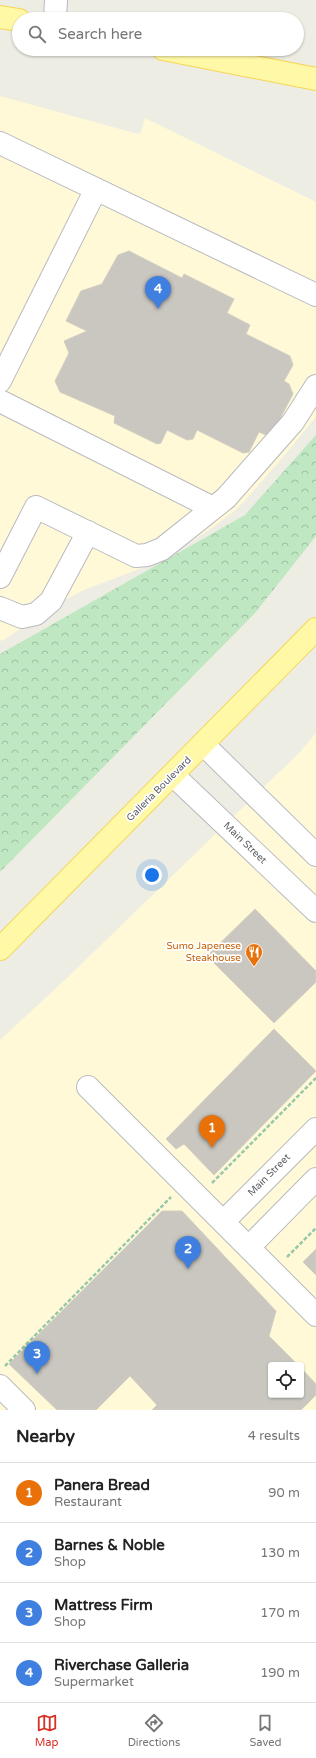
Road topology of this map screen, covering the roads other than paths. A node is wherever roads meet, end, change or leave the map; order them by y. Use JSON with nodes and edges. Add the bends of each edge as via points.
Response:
{"nodes":[{"id":1,"x":56,"y":0,"type":"edge"},
{"id":2,"x":55,"y":12,"type":"edge"},
{"id":3,"x":0,"y":17,"type":"edge"},
{"id":4,"x":12,"y":19,"type":"edge"},
{"id":5,"x":199,"y":56,"type":"edge"},
{"id":6,"x":316,"y":79,"type":"edge"},
{"id":7,"x":0,"y":143,"type":"edge"},
{"id":8,"x":96,"y":189,"type":"junction"},
{"id":9,"x":316,"y":295,"type":"edge"},
{"id":10,"x":0,"y":381,"type":"edge"},
{"id":11,"x":316,"y":386,"type":"edge"},
{"id":12,"x":0,"y":401,"type":"edge"},
{"id":13,"x":213,"y":508,"type":"junction"},
{"id":14,"x":88,"y":532,"type":"junction"},
{"id":15,"x":0,"y":576,"type":"edge"},
{"id":16,"x":0,"y":608,"type":"edge"},
{"id":17,"x":316,"y":628,"type":"edge"},
{"id":18,"x":203,"y":744,"type":"junction"},
{"id":19,"x":173,"y":775,"type":"junction"},
{"id":20,"x":316,"y":855,"type":"edge"},
{"id":21,"x":316,"y":911,"type":"edge"},
{"id":22,"x":0,"y":949,"type":"edge"},
{"id":23,"x":88,"y":1087,"type":"dead end"},
{"id":24,"x":316,"y":1129,"type":"edge"},
{"id":25,"x":316,"y":1180,"type":"edge"},
{"id":26,"x":223,"y":1222,"type":"junction"},
{"id":27,"x":249,"y":1248,"type":"junction"},
{"id":28,"x":316,"y":1315,"type":"edge"},
{"id":29,"x":5,"y":1379,"type":"edge"},
{"id":30,"x":24,"y":1410,"type":"edge"}],
"edges":[{"from":1,"to":2,"type":"street"},
{"from":3,"to":4,"type":"main road"},
{"from":5,"to":6,"type":"main road"},
{"from":7,"to":8,"type":"street"},
{"from":8,"to":9,"type":"street"},
{"from":8,"to":10,"type":"street"},
{"from":11,"to":13,"type":"street","via":[[293,422],[226,498]]},
{"from":12,"to":13,"type":"street"},
{"from":13,"to":14,"type":"street","via":[[162,549],[146,555],[136,556]]},
{"from":14,"to":15,"type":"street","via":[[36,506]]},
{"from":14,"to":16,"type":"street","via":[[51,601],[36,614],[22,617]]},
{"from":17,"to":18,"type":"main road","name":"Galleria Boulevard"},
{"from":18,"to":19,"type":"main road","name":"Galleria Boulevard"},
{"from":18,"to":20,"type":"street"},
{"from":19,"to":21,"type":"street","name":"Main Street"},
{"from":19,"to":22,"type":"main road","name":"Galleria Boulevard"},
{"from":23,"to":26,"type":"street"},
{"from":24,"to":26,"type":"street","name":"Main Street"},
{"from":25,"to":27,"type":"street"},
{"from":26,"to":27,"type":"street"},
{"from":27,"to":28,"type":"street"},
{"from":29,"to":30,"type":"street"}]}
